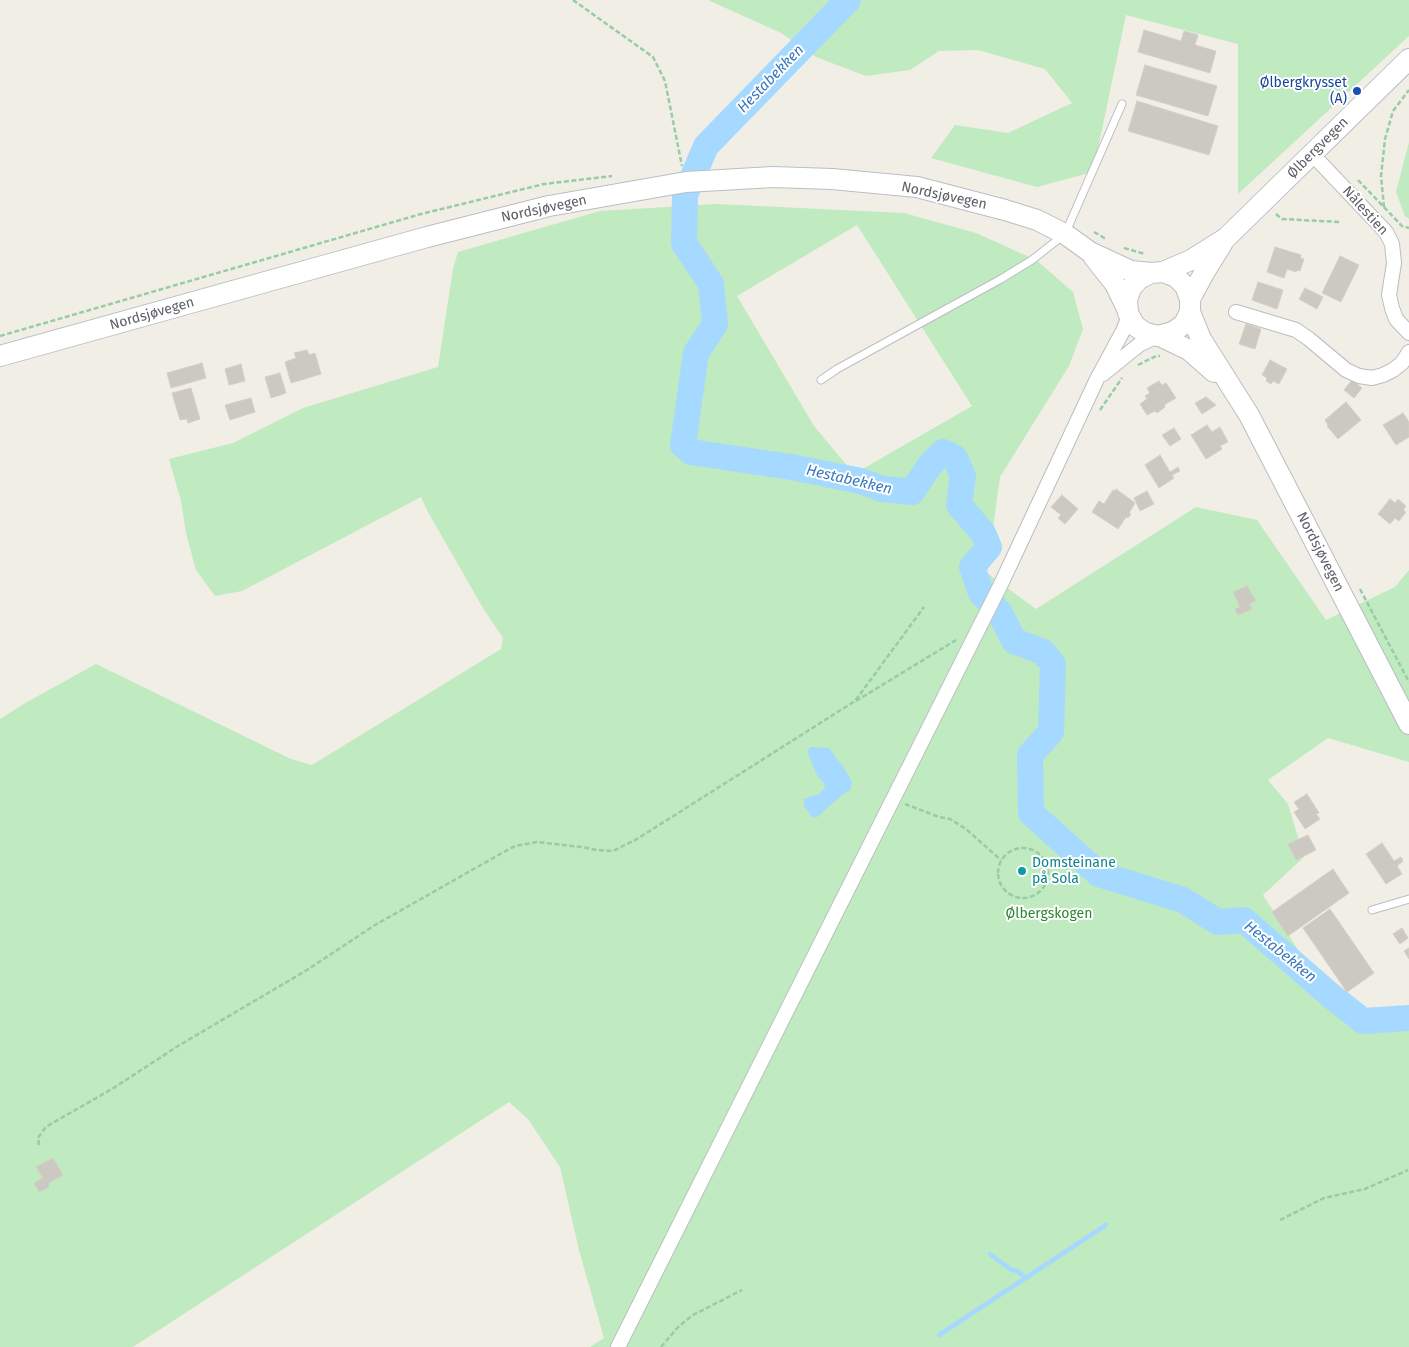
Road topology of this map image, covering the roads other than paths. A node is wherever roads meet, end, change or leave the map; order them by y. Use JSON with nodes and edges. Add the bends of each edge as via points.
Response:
{"nodes":[{"id":1,"x":1409,"y":59,"type":"edge"},
{"id":2,"x":1122,"y":104,"type":"dead end"},
{"id":3,"x":1312,"y":154,"type":"junction"},
{"id":4,"x":1068,"y":227,"type":"junction"},
{"id":5,"x":1226,"y":238,"type":"junction"},
{"id":6,"x":1090,"y":252,"type":"junction"},
{"id":7,"x":1156,"y":268,"type":"junction"},
{"id":8,"x":1190,"y":305,"type":"junction"},
{"id":9,"x":1236,"y":312,"type":"dead end"},
{"id":10,"x":1129,"y":314,"type":"junction"},
{"id":11,"x":1409,"y":333,"type":"edge"},
{"id":12,"x":1159,"y":336,"type":"junction"},
{"id":13,"x":1409,"y":352,"type":"edge"},
{"id":14,"x":0,"y":356,"type":"edge"},
{"id":15,"x":1097,"y":379,"type":"junction"},
{"id":16,"x":821,"y":380,"type":"dead end"},
{"id":17,"x":1228,"y":382,"type":"junction"},
{"id":18,"x":1409,"y":724,"type":"edge"},
{"id":19,"x":1409,"y":899,"type":"edge"},
{"id":20,"x":1372,"y":910,"type":"dead end"},
{"id":21,"x":618,"y":1347,"type":"edge"}],
"edges":[{"from":1,"to":3,"type":"main road","name":"Ølbergvegen"},
{"from":2,"to":4,"type":"lane"},
{"from":3,"to":5,"type":"main road","name":"Ølbergvegen"},
{"from":3,"to":11,"type":"street","name":"Nålestien","via":[[1386,232],[1392,244],[1394,263],[1390,295],[1392,308],[1396,319]]},
{"from":4,"to":6,"type":"main road","name":"Nordsjøvegen"},
{"from":4,"to":14,"type":"main road","name":"Nordsjøvegen","via":[[917,187],[773,177],[686,182],[549,206]]},
{"from":4,"to":16,"type":"lane","via":[[1032,260]]},
{"from":5,"to":7,"type":"main road","name":"Ølbergvegen","via":[[1191,260]]},
{"from":5,"to":8,"type":"main road","name":"Ølbergvegen","via":[[1204,273]]},
{"from":6,"to":7,"type":"main road","name":"Nordsjøvegen","via":[[1131,271]]},
{"from":6,"to":10,"type":"main road","name":"Nordsjøvegen","via":[[1115,284]]},
{"from":7,"to":8,"type":"main road","via":[[1176,277],[1185,286]]},
{"from":7,"to":10,"type":"main road","via":[[1131,288],[1127,300]]},
{"from":8,"to":12,"type":"main road","via":[[1184,324]]},
{"from":8,"to":17,"type":"main road","name":"Nordsjøvegen","via":[[1201,339]]},
{"from":9,"to":13,"type":"street","via":[[1296,330],[1346,370],[1359,376],[1372,378],[1384,375],[1402,363]]},
{"from":10,"to":12,"type":"main road","via":[[1136,326]]},
{"from":10,"to":15,"type":"street"},
{"from":12,"to":15,"type":"street","via":[[1140,344]]},
{"from":12,"to":17,"type":"main road","name":"Nordsjøvegen","via":[[1189,350]]},
{"from":15,"to":21,"type":"street","via":[[897,800]]},
{"from":17,"to":18,"type":"main road","name":"Nordsjøvegen","via":[[1249,415]]},
{"from":19,"to":20,"type":"lane"}]}
